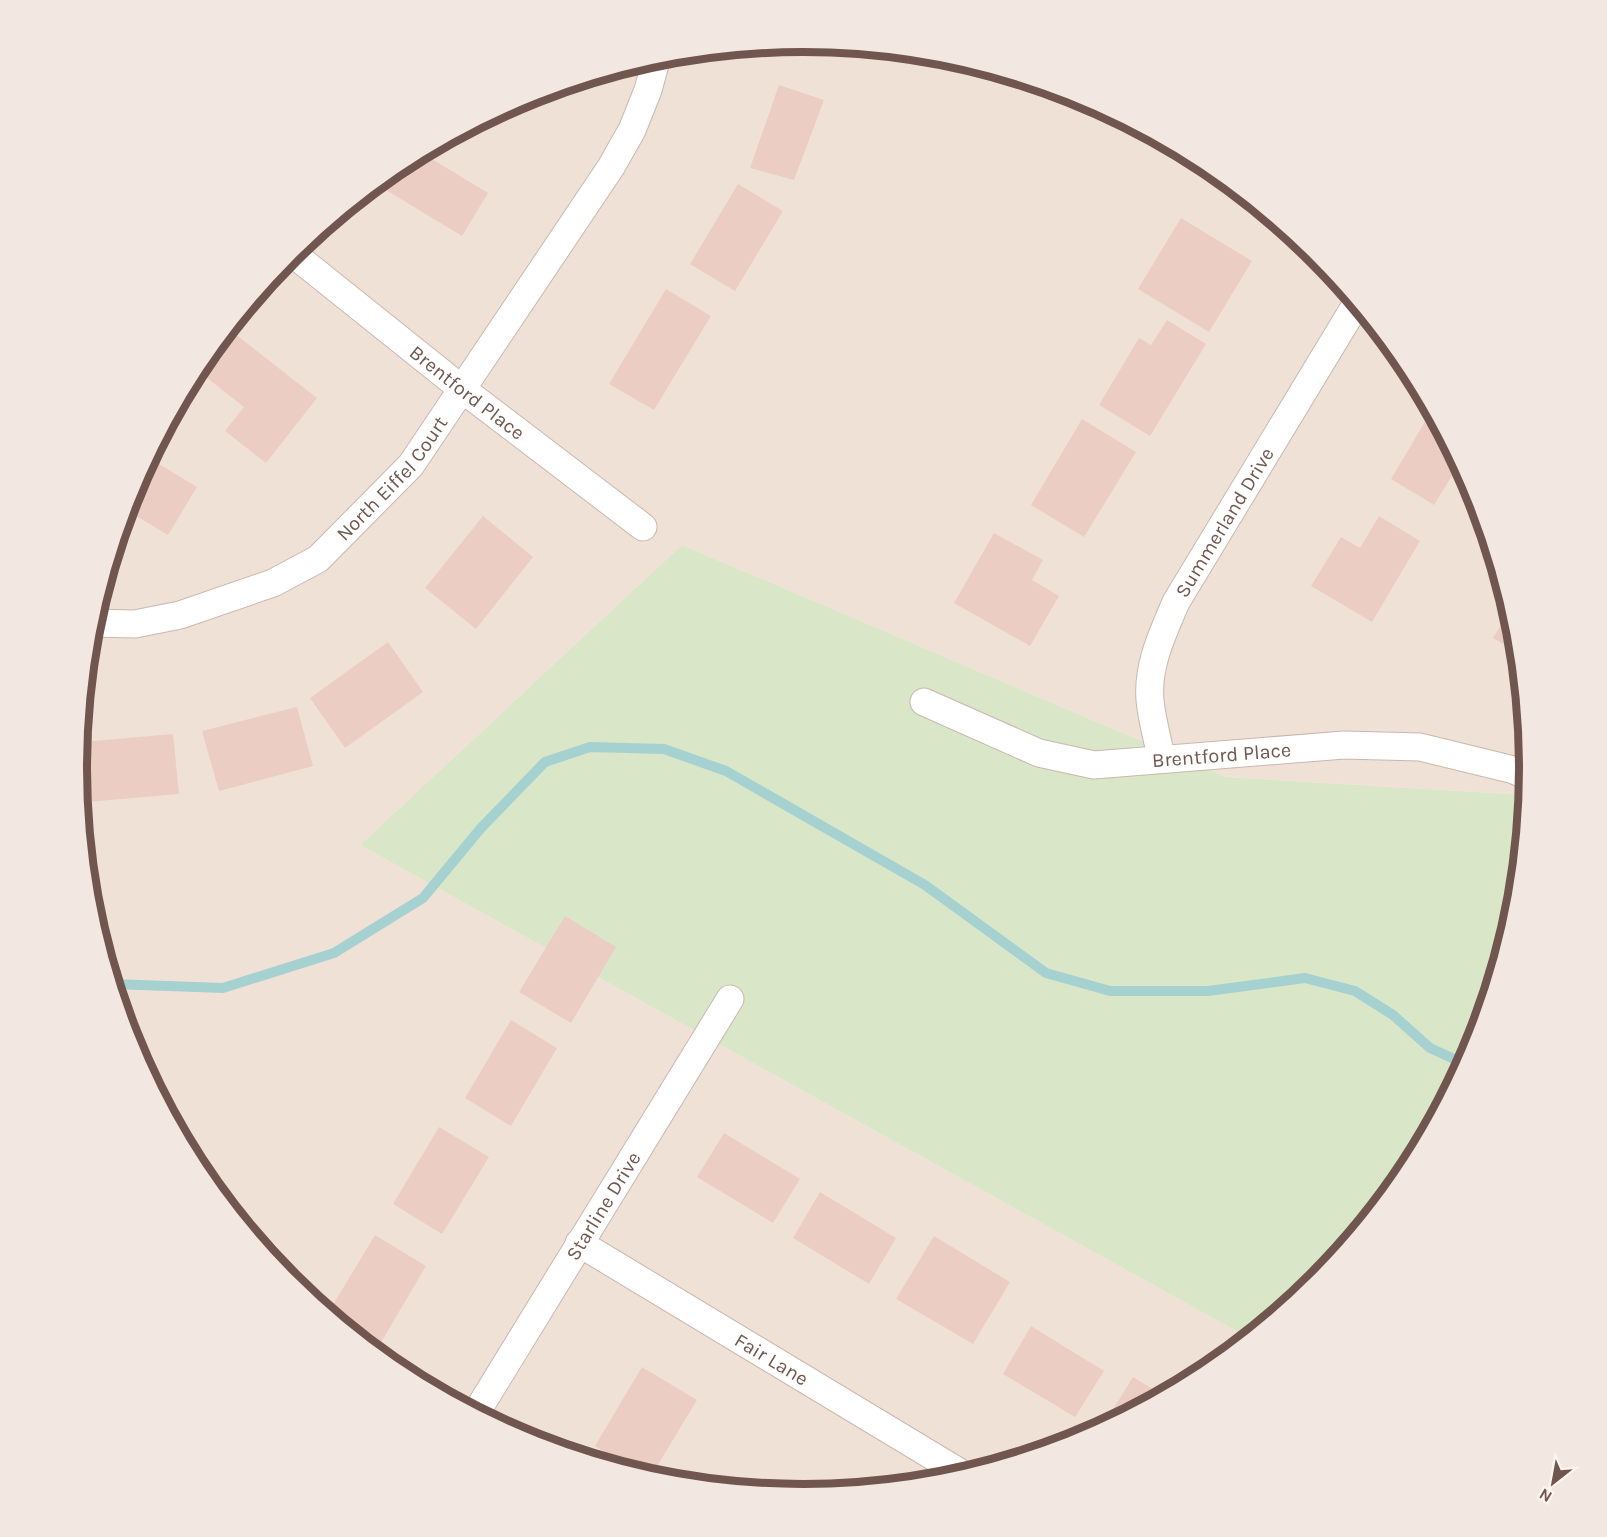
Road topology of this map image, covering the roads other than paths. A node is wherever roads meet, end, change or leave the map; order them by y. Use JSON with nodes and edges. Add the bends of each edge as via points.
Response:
{"nodes":[{"id":1,"x":654,"y":68,"type":"edge"},
{"id":2,"x":300,"y":259,"type":"edge"},
{"id":3,"x":1353,"y":310,"type":"edge"},
{"id":4,"x":462,"y":389,"type":"junction"},
{"id":5,"x":643,"y":527,"type":"dead end"},
{"id":6,"x":102,"y":623,"type":"edge"},
{"id":7,"x":924,"y":702,"type":"dead end"},
{"id":8,"x":1162,"y":759,"type":"junction"},
{"id":9,"x":1520,"y":773,"type":"edge"},
{"id":10,"x":730,"y":999,"type":"dead end"},
{"id":11,"x":579,"y":1243,"type":"junction"},
{"id":12,"x":480,"y":1407,"type":"edge"},
{"id":13,"x":953,"y":1469,"type":"edge"}],
"edges":[{"from":1,"to":4,"type":"street","name":"North Eiffel Court","via":[[632,130]]},
{"from":2,"to":4,"type":"street","name":"Brentford Place"},
{"from":3,"to":8,"type":"street","name":"Summerland Drive","via":[[1176,602],[1156,649],[1149,698]]},
{"from":4,"to":5,"type":"street","name":"Brentford Place"},
{"from":4,"to":6,"type":"street","name":"North Eiffel Court","via":[[411,465],[318,559],[273,583],[180,615],[135,624]]},
{"from":7,"to":8,"type":"street","name":"Brentford Place","via":[[1039,753],[1094,765]]},
{"from":8,"to":9,"type":"street","name":"Brentford Place","via":[[1344,745],[1420,747]]},
{"from":10,"to":11,"type":"street","name":"Starline Drive"},
{"from":11,"to":12,"type":"street","name":"Starline Drive"},
{"from":11,"to":13,"type":"street","name":"Fair Lane"}]}
